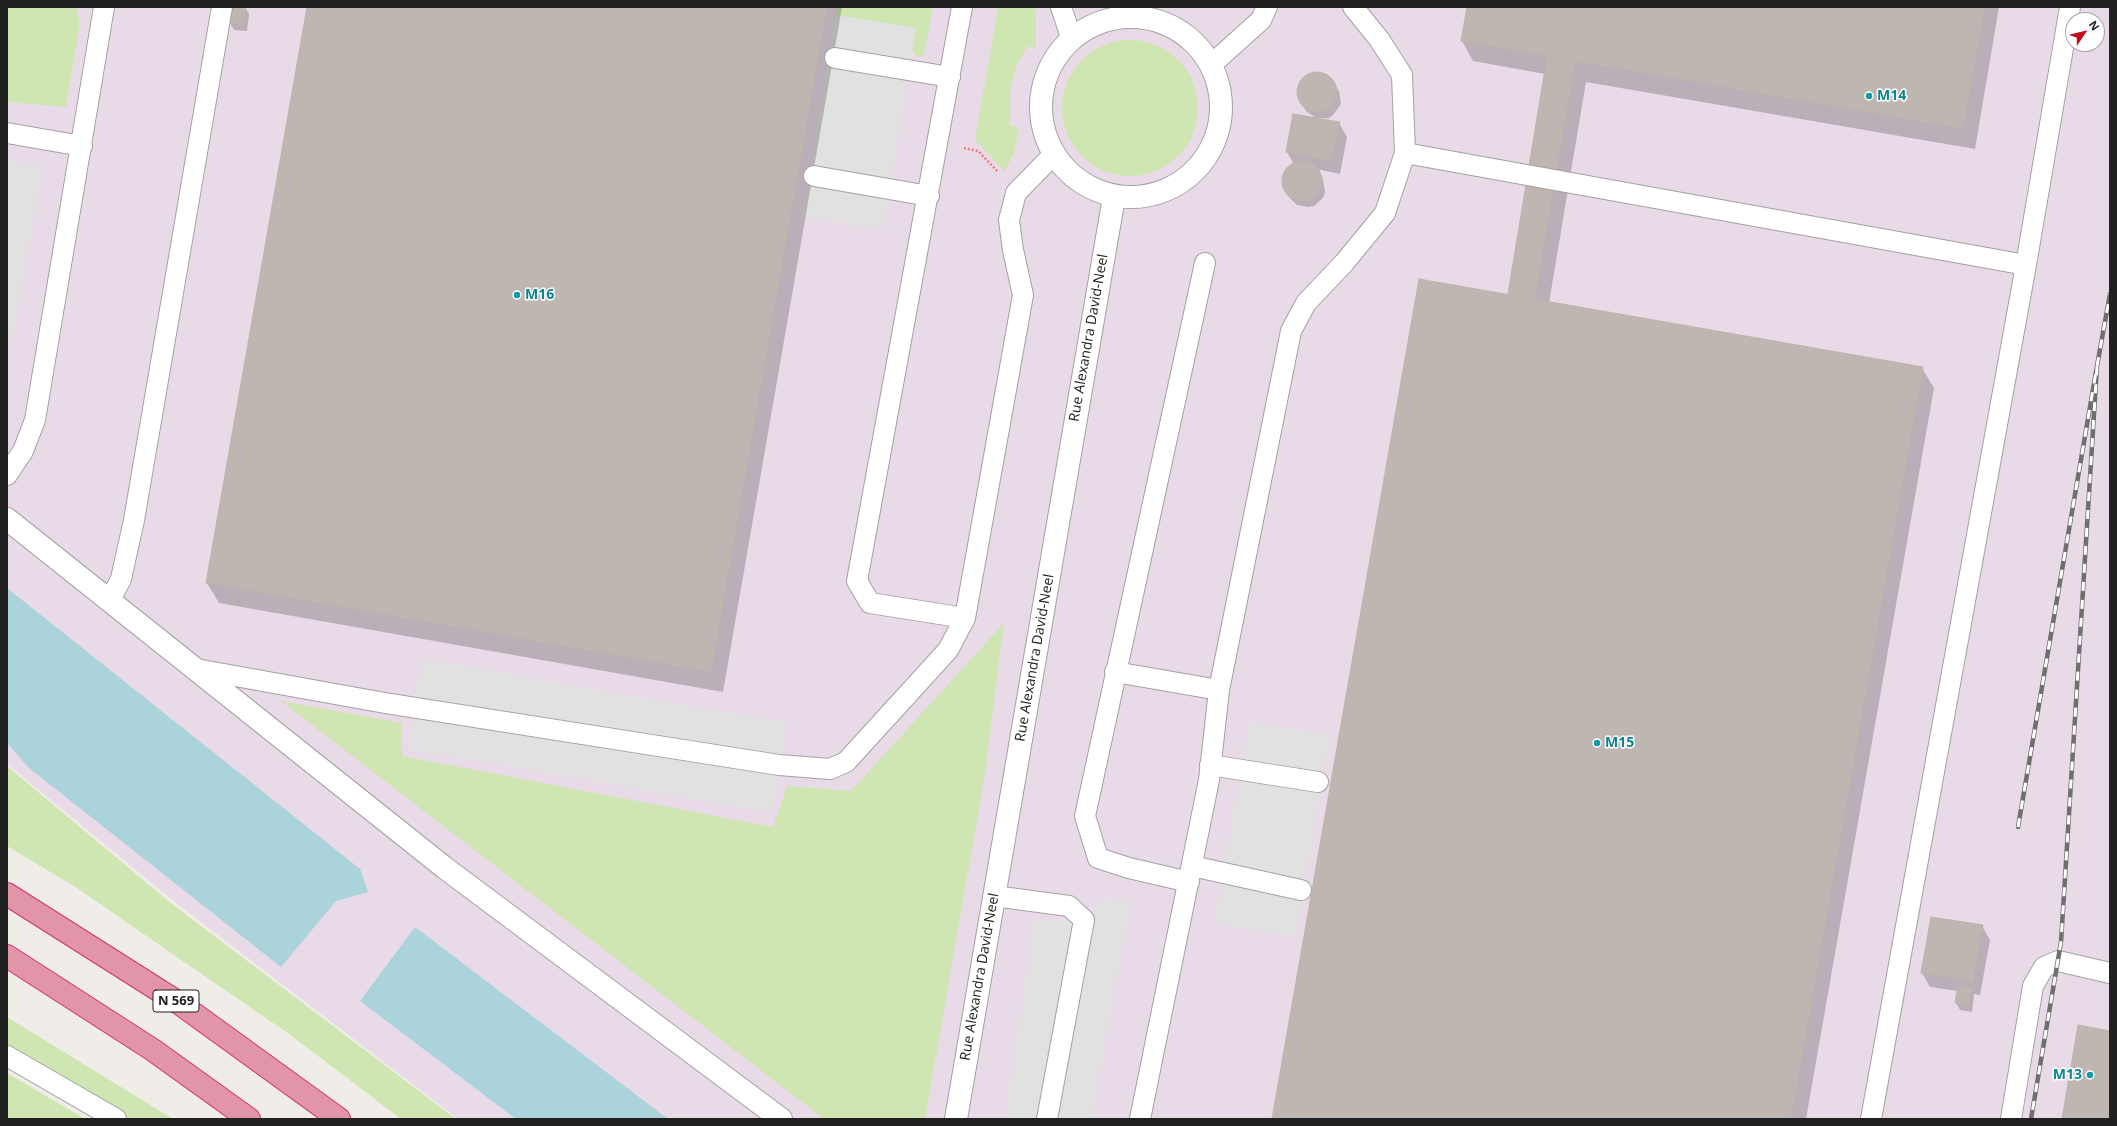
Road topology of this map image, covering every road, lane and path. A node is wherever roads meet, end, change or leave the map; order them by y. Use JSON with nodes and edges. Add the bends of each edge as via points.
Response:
{"nodes":[{"id":1,"x":104,"y":7,"type":"edge"},
{"id":2,"x":222,"y":7,"type":"edge"},
{"id":3,"x":962,"y":7,"type":"edge"},
{"id":4,"x":1061,"y":7,"type":"edge"},
{"id":5,"x":1267,"y":7,"type":"edge"},
{"id":6,"x":1353,"y":7,"type":"edge"},
{"id":7,"x":2070,"y":7,"type":"edge"},
{"id":8,"x":1149,"y":12,"type":"edge"},
{"id":9,"x":1071,"y":37,"type":"junction"},
{"id":10,"x":835,"y":58,"type":"dead end"},
{"id":11,"x":1212,"y":64,"type":"junction"},
{"id":12,"x":950,"y":76,"type":"junction"},
{"id":13,"x":7,"y":133,"type":"edge"},
{"id":14,"x":939,"y":142,"type":"junction"},
{"id":15,"x":82,"y":146,"type":"junction"},
{"id":16,"x":1405,"y":153,"type":"junction"},
{"id":17,"x":1053,"y":155,"type":"junction"},
{"id":18,"x":814,"y":176,"type":"dead end"},
{"id":19,"x":1016,"y":193,"type":"junction"},
{"id":20,"x":929,"y":196,"type":"junction"},
{"id":21,"x":1114,"y":197,"type":"junction"},
{"id":22,"x":1205,"y":263,"type":"dead end"},
{"id":23,"x":2026,"y":265,"type":"junction"},
{"id":24,"x":7,"y":475,"type":"edge"},
{"id":25,"x":7,"y":519,"type":"edge"},
{"id":26,"x":110,"y":600,"type":"junction"},
{"id":27,"x":964,"y":618,"type":"junction"},
{"id":28,"x":196,"y":669,"type":"junction"},
{"id":29,"x":1115,"y":672,"type":"junction"},
{"id":30,"x":1219,"y":690,"type":"junction"},
{"id":31,"x":1210,"y":765,"type":"junction"},
{"id":32,"x":1318,"y":782,"type":"dead end"},
{"id":33,"x":1190,"y":874,"type":"junction"},
{"id":34,"x":1301,"y":890,"type":"dead end"},
{"id":35,"x":7,"y":894,"type":"edge"},
{"id":36,"x":994,"y":896,"type":"junction"},
{"id":37,"x":7,"y":956,"type":"edge"},
{"id":38,"x":2110,"y":973,"type":"edge"},
{"id":39,"x":7,"y":1056,"type":"edge"},
{"id":40,"x":116,"y":1119,"type":"edge"},
{"id":41,"x":249,"y":1119,"type":"edge"},
{"id":42,"x":338,"y":1119,"type":"edge"},
{"id":43,"x":781,"y":1119,"type":"edge"},
{"id":44,"x":956,"y":1119,"type":"edge"},
{"id":45,"x":1047,"y":1119,"type":"edge"},
{"id":46,"x":1140,"y":1119,"type":"edge"},
{"id":47,"x":1871,"y":1119,"type":"edge"},
{"id":48,"x":2011,"y":1119,"type":"edge"}],
"edges":[{"from":1,"to":15,"type":"lane"},
{"from":2,"to":26,"type":"lane","via":[[134,520],[122,579]]},
{"from":3,"to":12,"type":"lane"},
{"from":4,"to":9,"type":"lane"},
{"from":5,"to":11,"type":"lane","via":[[1261,20]]},
{"from":6,"to":16,"type":"lane","via":[[1379,39],[1402,75]]},
{"from":7,"to":23,"type":"lane"},
{"from":8,"to":9,"type":"street","via":[[1107,18]]},
{"from":8,"to":11,"type":"street","via":[[1185,33]]},
{"from":9,"to":17,"type":"street","via":[[1047,70],[1039,110]]},
{"from":10,"to":12,"type":"lane"},
{"from":11,"to":21,"type":"street","via":[[1222,104],[1215,143],[1195,173],[1154,195]]},
{"from":12,"to":14,"type":"lane"},
{"from":13,"to":15,"type":"lane"},
{"from":14,"to":19,"type":"path","via":[[978,151]]},
{"from":14,"to":20,"type":"lane"},
{"from":15,"to":24,"type":"lane","via":[[35,420],[23,451]]},
{"from":16,"to":23,"type":"lane"},
{"from":16,"to":30,"type":"lane","via":[[1385,213],[1344,263],[1306,303],[1291,331]]},
{"from":17,"to":19,"type":"lane"},
{"from":17,"to":21,"type":"street","via":[[1076,180]]},
{"from":18,"to":20,"type":"lane"},
{"from":19,"to":27,"type":"lane","via":[[1009,220],[1012,250],[1023,295]]},
{"from":20,"to":27,"type":"lane","via":[[857,582],[870,603]]},
{"from":21,"to":36,"type":"street","name":"Rue Alexandra David-Neel"},
{"from":22,"to":29,"type":"lane"},
{"from":23,"to":47,"type":"lane"},
{"from":25,"to":26,"type":"street"},
{"from":26,"to":28,"type":"street"},
{"from":27,"to":28,"type":"lane","via":[[948,650],[846,762],[830,769],[779,765],[385,703]]},
{"from":28,"to":43,"type":"street","via":[[445,868]]},
{"from":29,"to":30,"type":"lane"},
{"from":29,"to":33,"type":"lane","via":[[1085,816],[1098,858],[1129,868]]},
{"from":30,"to":31,"type":"lane"},
{"from":31,"to":32,"type":"lane"},
{"from":31,"to":33,"type":"lane"},
{"from":33,"to":34,"type":"lane"},
{"from":33,"to":46,"type":"lane"},
{"from":35,"to":42,"type":"highway","number":"N 569","via":[[179,1003]]},
{"from":36,"to":44,"type":"street","name":"Rue Alexandra David-Neel"},
{"from":36,"to":45,"type":"lane","via":[[1069,906],[1084,920]]},
{"from":37,"to":41,"type":"highway","via":[[153,1050]]},
{"from":38,"to":48,"type":"lane","via":[[2058,962],[2044,967],[2034,986]]},
{"from":39,"to":40,"type":"lane"}]}
